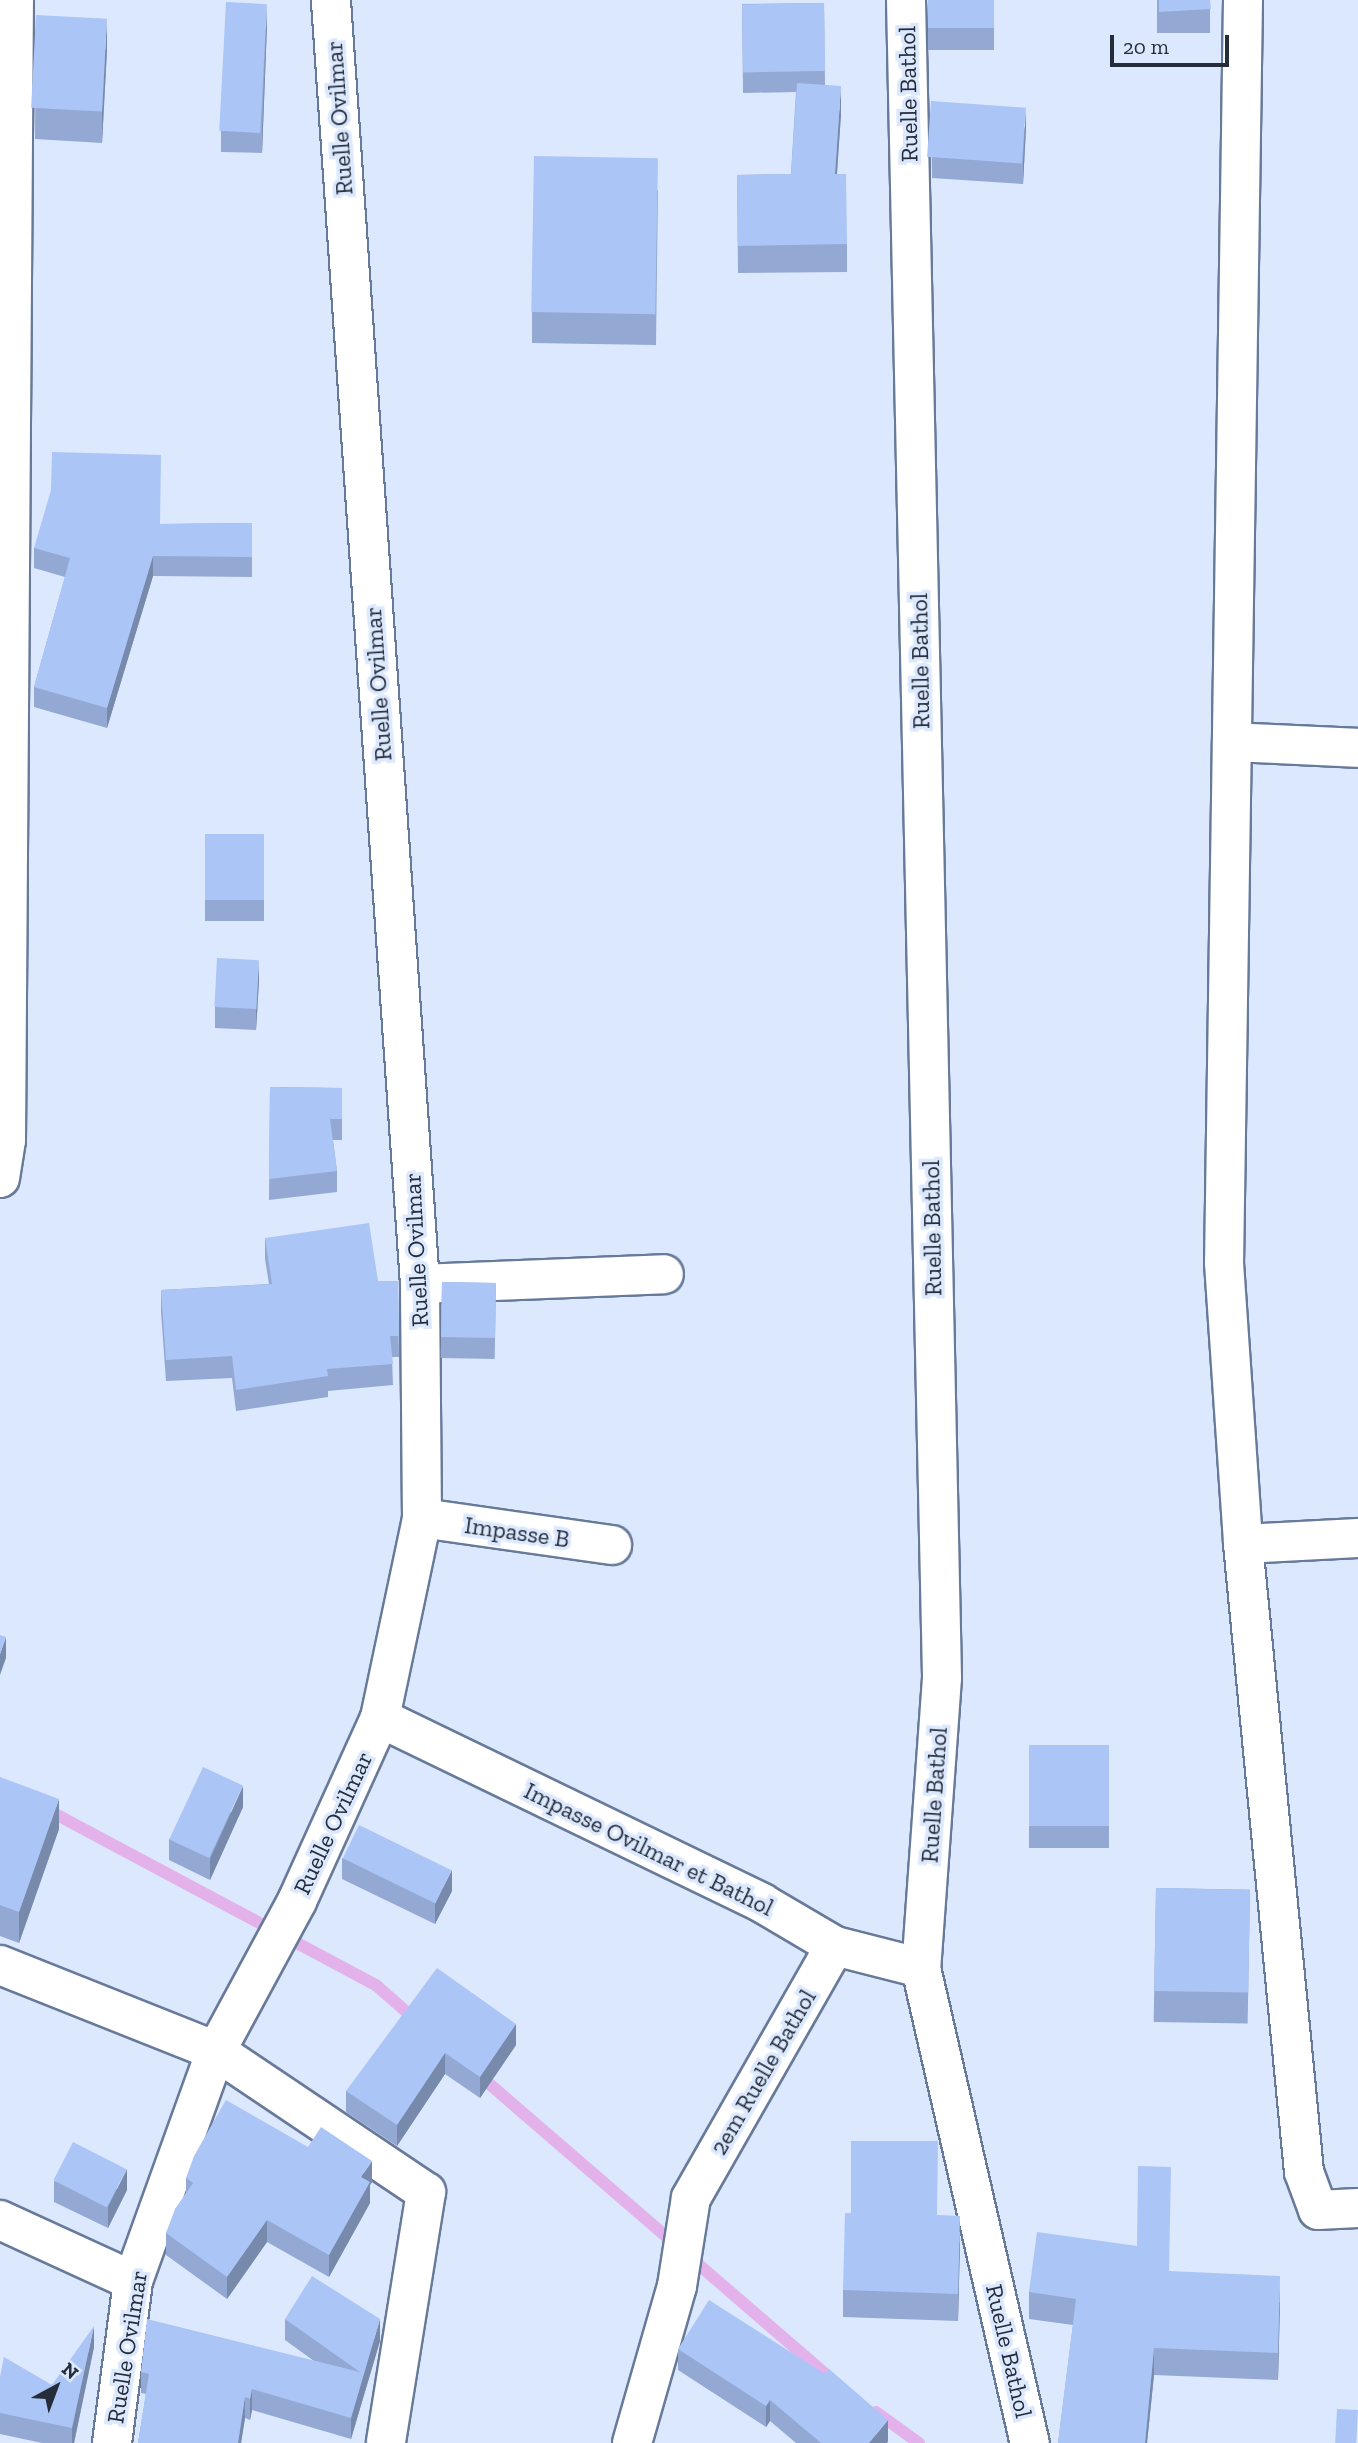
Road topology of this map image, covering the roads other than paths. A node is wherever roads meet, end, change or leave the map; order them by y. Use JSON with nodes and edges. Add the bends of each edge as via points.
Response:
{"nodes":[{"id":1,"x":14,"y":0,"type":"edge"},
{"id":2,"x":331,"y":0,"type":"edge"},
{"id":3,"x":906,"y":0,"type":"edge"},
{"id":4,"x":1243,"y":0,"type":"edge"},
{"id":5,"x":5,"y":647,"type":"edge"},
{"id":6,"x":1233,"y":742,"type":"junction"},
{"id":7,"x":1358,"y":748,"type":"edge"},
{"id":8,"x":0,"y":1178,"type":"edge"},
{"id":9,"x":664,"y":1274,"type":"dead end"},
{"id":10,"x":420,"y":1284,"type":"junction"},
{"id":11,"x":422,"y":1518,"type":"junction"},
{"id":12,"x":1358,"y":1538,"type":"edge"},
{"id":13,"x":1243,"y":1544,"type":"junction"},
{"id":14,"x":612,"y":1545,"type":"dead end"},
{"id":15,"x":380,"y":1718,"type":"junction"},
{"id":16,"x":835,"y":1946,"type":"junction"},
{"id":17,"x":0,"y":1965,"type":"edge"},
{"id":18,"x":921,"y":1968,"type":"junction"},
{"id":19,"x":216,"y":2051,"type":"junction"},
{"id":20,"x":1358,"y":2208,"type":"edge"},
{"id":21,"x":0,"y":2220,"type":"edge"},
{"id":22,"x":133,"y":2281,"type":"junction"},
{"id":23,"x":112,"y":2443,"type":"edge"},
{"id":24,"x":386,"y":2443,"type":"edge"},
{"id":25,"x":632,"y":2443,"type":"edge"},
{"id":26,"x":1030,"y":2443,"type":"edge"}],
"edges":[{"from":1,"to":5,"type":"street"},
{"from":2,"to":10,"type":"street","name":"Ruelle Ovilmar"},
{"from":3,"to":18,"type":"street","name":"Ruelle Bathol","via":[[942,1678]]},
{"from":4,"to":6,"type":"street"},
{"from":5,"to":8,"type":"street","via":[[6,1140]]},
{"from":6,"to":7,"type":"street"},
{"from":6,"to":13,"type":"street","via":[[1224,1262]]},
{"from":9,"to":10,"type":"street"},
{"from":10,"to":11,"type":"street","name":"Ruelle Ovilmar"},
{"from":11,"to":14,"type":"street","name":"Impasse B"},
{"from":11,"to":15,"type":"street","name":"Ruelle Ovilmar"},
{"from":12,"to":13,"type":"street"},
{"from":13,"to":20,"type":"street","via":[[1304,2172],[1318,2210]]},
{"from":15,"to":16,"type":"street","name":"Impasse Ovilmar et Bathol","via":[[762,1903]]},
{"from":15,"to":19,"type":"street","name":"Ruelle Ovilmar","via":[[297,1902]]},
{"from":16,"to":18,"type":"street","name":"Impasse Ovilmar et Bathol"},
{"from":16,"to":25,"type":"street","name":"2em Ruelle Bathol","via":[[691,2198],[677,2286]]},
{"from":17,"to":19,"type":"street"},
{"from":18,"to":26,"type":"street","name":"Ruelle Bathol"},
{"from":19,"to":22,"type":"street","name":"Ruelle Ovilmar"},
{"from":19,"to":24,"type":"street","via":[[426,2192]]},
{"from":21,"to":22,"type":"street"},
{"from":22,"to":23,"type":"street","name":"Ruelle Ovilmar"}]}
